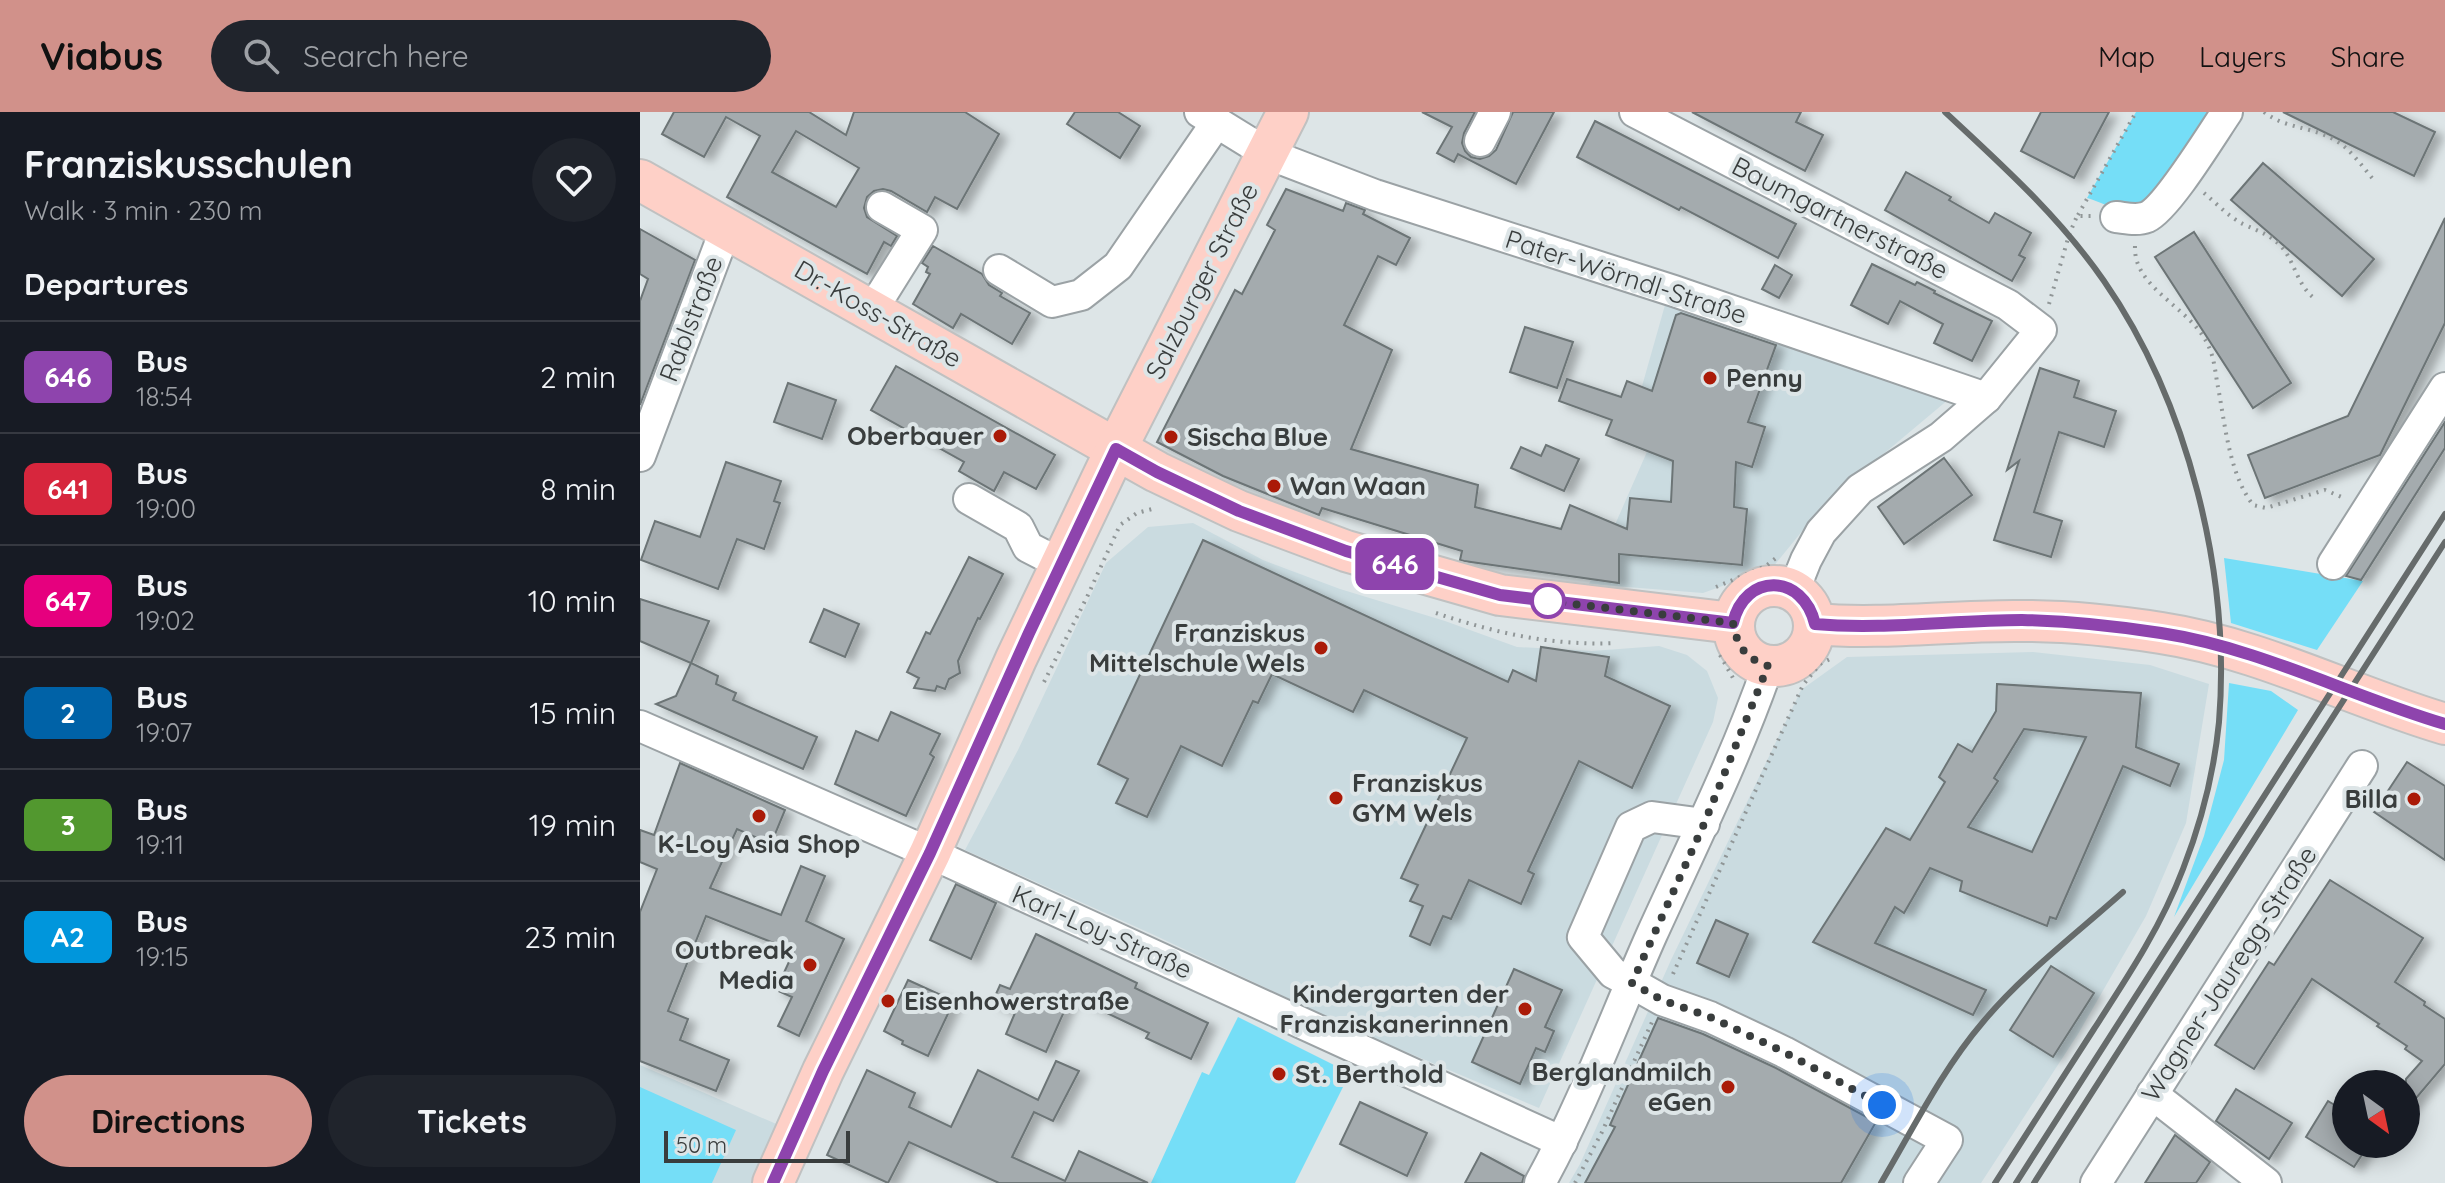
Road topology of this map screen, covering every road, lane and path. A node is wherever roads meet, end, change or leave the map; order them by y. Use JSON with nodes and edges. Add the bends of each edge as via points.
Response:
{"nodes":[{"id":1,"x":1288,"y":112,"type":"edge"},
{"id":2,"x":1495,"y":112,"type":"edge"},
{"id":3,"x":1635,"y":112,"type":"edge"},
{"id":4,"x":2136,"y":112,"type":"edge"},
{"id":5,"x":2227,"y":112,"type":"edge"},
{"id":6,"x":2264,"y":112,"type":"edge"},
{"id":7,"x":1208,"y":117,"type":"edge"},
{"id":8,"x":1480,"y":141,"type":"dead end"},
{"id":9,"x":1268,"y":154,"type":"junction"},
{"id":10,"x":2184,"y":175,"type":"junction"},
{"id":11,"x":2373,"y":179,"type":"dead end"},
{"id":12,"x":640,"y":180,"type":"edge"},
{"id":13,"x":882,"y":207,"type":"dead end"},
{"id":14,"x":2077,"y":216,"type":"junction"},
{"id":15,"x":2126,"y":218,"type":"junction"},
{"id":16,"x":726,"y":228,"type":"junction"},
{"id":17,"x":999,"y":270,"type":"dead end"},
{"id":18,"x":2314,"y":298,"type":"dead end"},
{"id":19,"x":872,"y":310,"type":"junction"},
{"id":20,"x":2041,"y":330,"type":"junction"},
{"id":21,"x":2445,"y":388,"type":"edge"},
{"id":22,"x":1986,"y":398,"type":"junction"},
{"id":23,"x":1116,"y":449,"type":"junction"},
{"id":24,"x":640,"y":456,"type":"edge"},
{"id":25,"x":969,"y":499,"type":"dead end"},
{"id":26,"x":2366,"y":511,"type":"junction"},
{"id":27,"x":1061,"y":564,"type":"junction"},
{"id":28,"x":2333,"y":564,"type":"dead end"},
{"id":29,"x":1794,"y":590,"type":"junction"},
{"id":30,"x":1733,"y":623,"type":"junction"},
{"id":31,"x":1824,"y":640,"type":"junction"},
{"id":32,"x":1768,"y":666,"type":"junction"},
{"id":33,"x":2445,"y":724,"type":"edge"},
{"id":34,"x":640,"y":726,"type":"edge"},
{"id":35,"x":2362,"y":766,"type":"dead end"},
{"id":36,"x":1704,"y":824,"type":"junction"},
{"id":37,"x":930,"y":853,"type":"junction"},
{"id":38,"x":1632,"y":983,"type":"junction"},
{"id":39,"x":1662,"y":1000,"type":"junction"},
{"id":40,"x":2152,"y":1094,"type":"junction"},
{"id":41,"x":1562,"y":1142,"type":"junction"},
{"id":42,"x":773,"y":1183,"type":"edge"},
{"id":43,"x":1540,"y":1183,"type":"edge"},
{"id":44,"x":1575,"y":1183,"type":"edge"},
{"id":45,"x":1919,"y":1183,"type":"edge"},
{"id":46,"x":2096,"y":1183,"type":"edge"},
{"id":47,"x":2266,"y":1183,"type":"edge"}],
"edges":[{"from":1,"to":9,"type":"main road","name":"Salzburger Straße"},
{"from":2,"to":8,"type":"street"},
{"from":3,"to":20,"type":"street","name":"Baumgartnerstraße","via":[[2008,305]]},
{"from":4,"to":14,"type":"path"},
{"from":5,"to":10,"type":"street"},
{"from":6,"to":11,"type":"path","via":[[2282,124],[2334,139]]},
{"from":7,"to":9,"type":"street","name":"Pater-Wörndl-Straße"},
{"from":7,"to":17,"type":"street","via":[[1118,266],[1081,295],[1052,302]]},
{"from":9,"to":22,"type":"street","name":"Pater-Wörndl-Straße","via":[[1375,195]]},
{"from":9,"to":23,"type":"main road","name":"Salzburger Straße"},
{"from":10,"to":15,"type":"street","via":[[2153,213]]},
{"from":10,"to":18,"type":"path","via":[[2242,224],[2267,234],[2282,248]]},
{"from":12,"to":16,"type":"main road","name":"Dr.-Koss-Straße"},
{"from":13,"to":19,"type":"street","via":[[922,230]]},
{"from":14,"to":15,"type":"path"},
{"from":14,"to":20,"type":"path"},
{"from":15,"to":26,"type":"path","via":[[2149,284],[2194,323],[2213,355],[2231,452],[2253,505],[2266,508],[2325,490]]},
{"from":16,"to":19,"type":"main road","name":"Dr.-Koss-Straße"},
{"from":16,"to":24,"type":"street","name":"Rablstraße"},
{"from":19,"to":23,"type":"main road","name":"Dr.-Koss-Straße"},
{"from":20,"to":22,"type":"street"},
{"from":21,"to":26,"type":"street"},
{"from":22,"to":29,"type":"street","via":[[1941,437],[1860,489],[1821,532]]},
{"from":23,"to":27,"type":"main road"},
{"from":23,"to":30,"type":"main road","name":"Dr.-Koss-Straße","via":[[1239,511],[1346,551],[1500,595]]},
{"from":25,"to":27,"type":"street","via":[[1018,527],[1028,547]]},
{"from":26,"to":28,"type":"street"},
{"from":27,"to":37,"type":"main road"},
{"from":29,"to":30,"type":"main road","via":[[1778,585],[1751,592]]},
{"from":29,"to":31,"type":"main road","via":[[1812,610]]},
{"from":30,"to":32,"type":"main road","via":[[1744,654]]},
{"from":31,"to":32,"type":"main road","via":[[1813,638],[1791,662]]},
{"from":31,"to":33,"type":"main road","via":[[2023,620],[2118,627],[2251,655]]},
{"from":31,"to":39,"type":"path","via":[[1820,664],[1784,724]]},
{"from":32,"to":36,"type":"street"},
{"from":34,"to":37,"type":"street","name":"Karl-Loy-Straße"},
{"from":35,"to":40,"type":"street","name":"Wagner-Jauregg-Straße"},
{"from":36,"to":38,"type":"street"},
{"from":36,"to":38,"type":"street","via":[[1652,817],[1631,827],[1583,937],[1613,973]]},
{"from":37,"to":41,"type":"street","name":"Karl-Loy-Straße"},
{"from":37,"to":42,"type":"main road"},
{"from":38,"to":39,"type":"street"},
{"from":38,"to":41,"type":"street"},
{"from":39,"to":44,"type":"path"},
{"from":39,"to":45,"type":"street","via":[[1784,1052],[1947,1140]]},
{"from":40,"to":46,"type":"street","name":"Wagner-Jauregg-Straße"},
{"from":40,"to":47,"type":"street"},
{"from":41,"to":43,"type":"street"}]}
